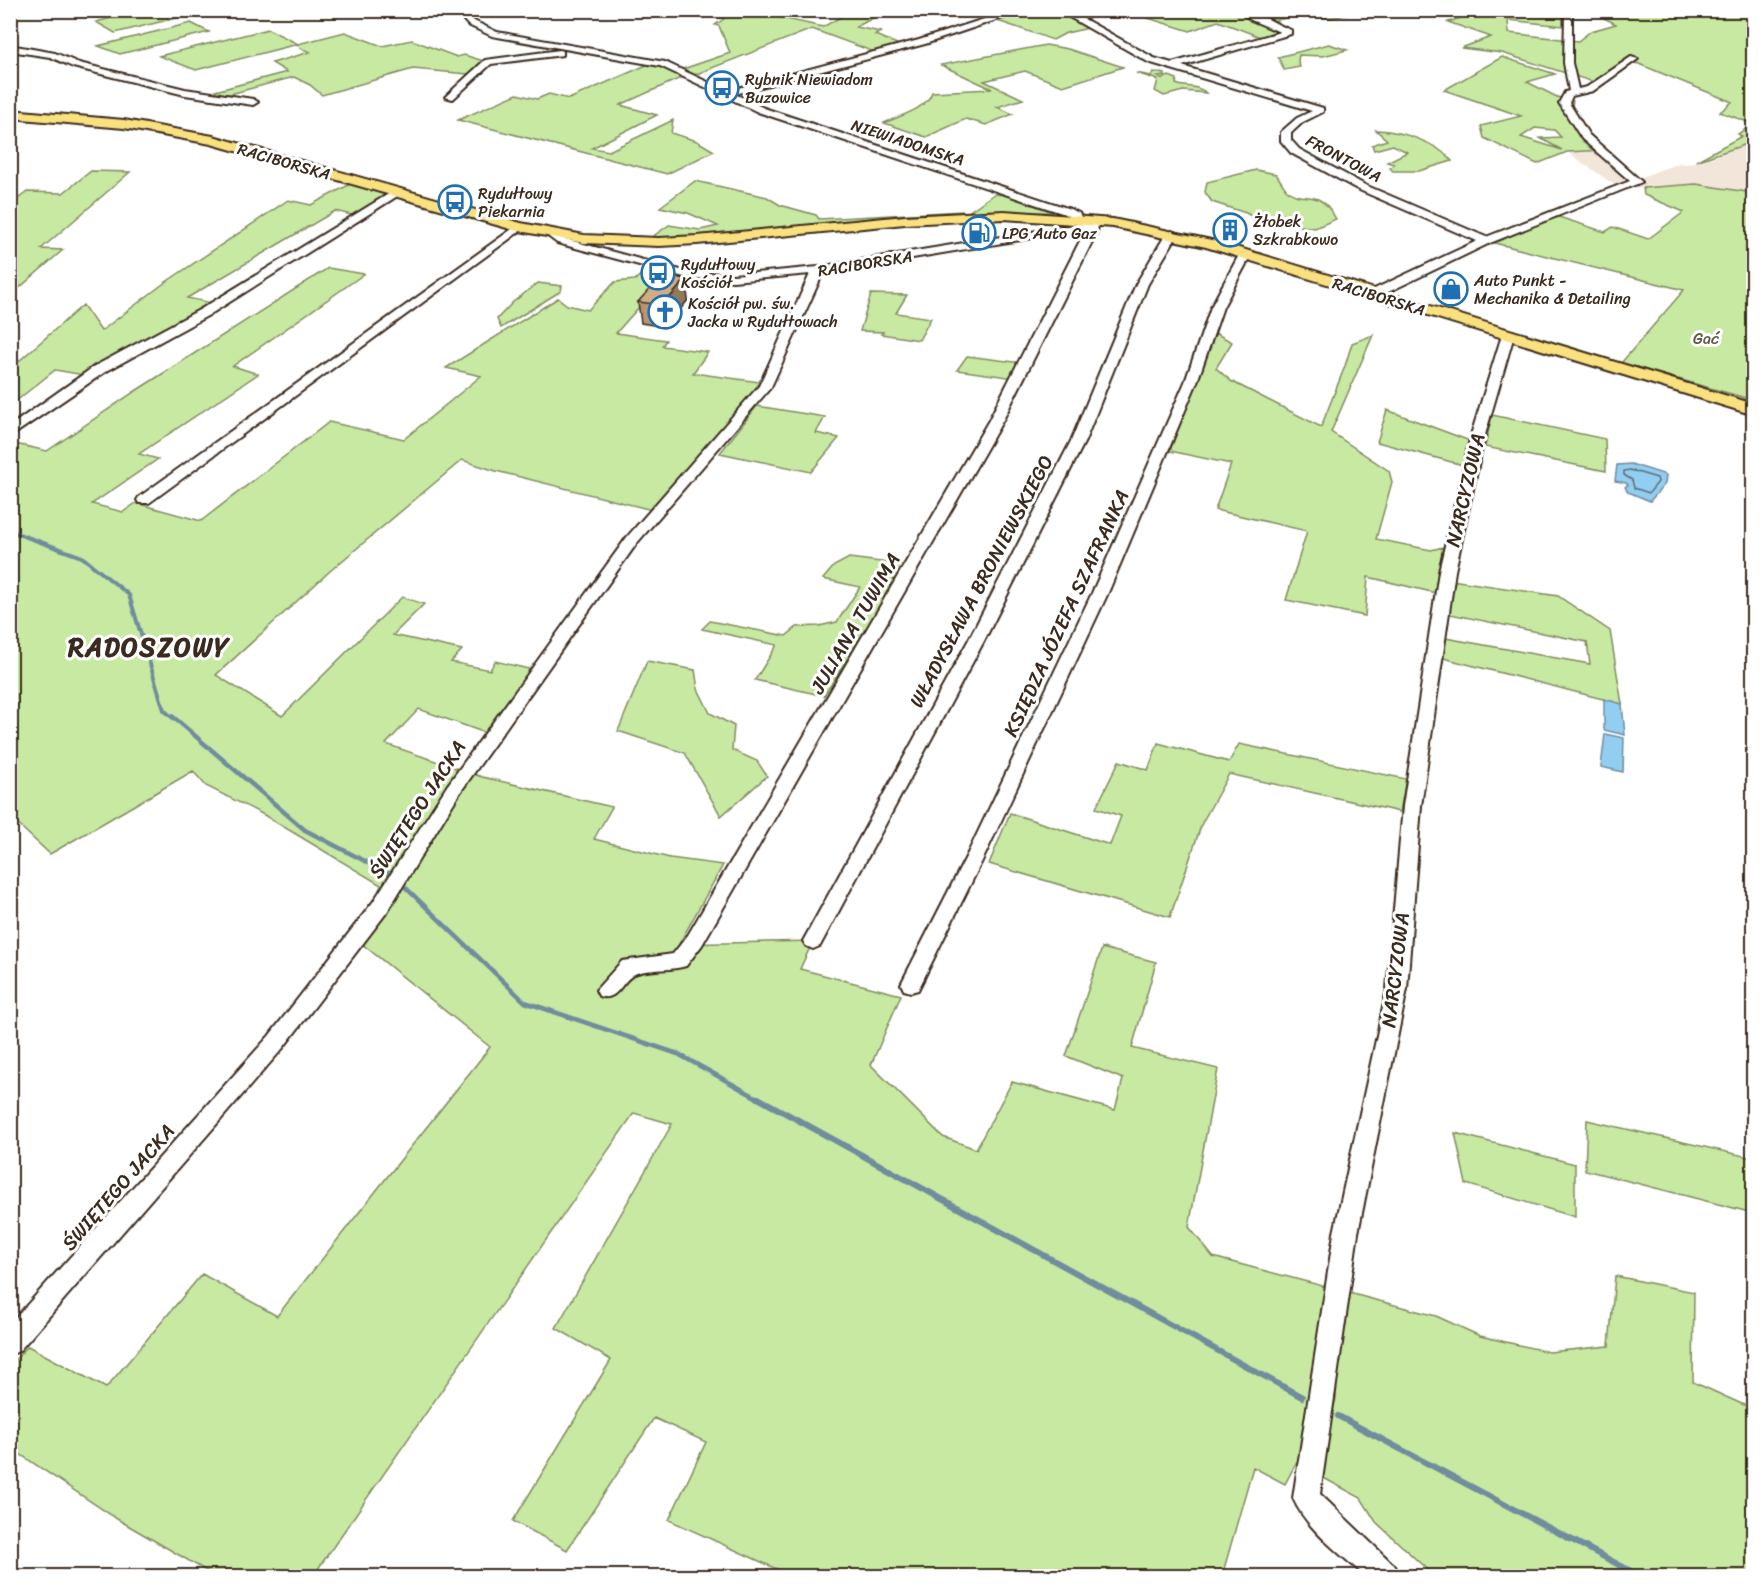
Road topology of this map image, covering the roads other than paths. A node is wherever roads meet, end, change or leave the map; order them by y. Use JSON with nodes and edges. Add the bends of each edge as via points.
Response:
{"nodes":[{"id":1,"x":459,"y":10,"type":"edge"},
{"id":2,"x":1022,"y":10,"type":"edge"},
{"id":3,"x":1061,"y":10,"type":"edge"},
{"id":4,"x":1244,"y":10,"type":"edge"},
{"id":5,"x":1569,"y":15,"type":"dead end"},
{"id":6,"x":10,"y":48,"type":"edge"},
{"id":7,"x":583,"y":50,"type":"junction"},
{"id":8,"x":1634,"y":59,"type":"dead end"},
{"id":9,"x":1173,"y":66,"type":"junction"},
{"id":10,"x":1574,"y":92,"type":"junction"},
{"id":11,"x":726,"y":94,"type":"junction"},
{"id":12,"x":450,"y":98,"type":"dead end"},
{"id":13,"x":253,"y":102,"type":"dead end"},
{"id":14,"x":10,"y":114,"type":"edge"},
{"id":15,"x":395,"y":193,"type":"junction"},
{"id":16,"x":1092,"y":222,"type":"junction"},
{"id":17,"x":519,"y":227,"type":"junction"},
{"id":18,"x":1172,"y":234,"type":"junction"},
{"id":19,"x":553,"y":235,"type":"junction"},
{"id":20,"x":1486,"y":241,"type":"junction"},
{"id":21,"x":622,"y":242,"type":"junction"},
{"id":22,"x":1245,"y":255,"type":"junction"},
{"id":23,"x":623,"y":259,"type":"junction"},
{"id":24,"x":818,"y":270,"type":"junction"},
{"id":25,"x":1377,"y":292,"type":"junction"},
{"id":26,"x":1508,"y":335,"type":"junction"},
{"id":27,"x":1754,"y":410,"type":"edge"},
{"id":28,"x":10,"y":433,"type":"edge"},
{"id":29,"x":144,"y":500,"type":"dead end"},
{"id":30,"x":813,"y":941,"type":"dead end"},
{"id":31,"x":911,"y":984,"type":"dead end"},
{"id":32,"x":606,"y":990,"type":"dead end"},
{"id":33,"x":10,"y":1343,"type":"edge"},
{"id":34,"x":1385,"y":1576,"type":"edge"}],
"edges":[{"from":1,"to":7,"type":"street","name":"NIEWIADOMSKA","via":[[471,23],[488,32]]},
{"from":2,"to":11,"type":"street","via":[[922,42]]},
{"from":3,"to":9,"type":"street","name":"FRONTOWA","via":[[1151,60]]},
{"from":4,"to":9,"type":"street","via":[[1288,32]]},
{"from":5,"to":10,"type":"street","via":[[1568,63]]},
{"from":6,"to":13,"type":"street","via":[[44,53],[76,65],[185,92]]},
{"from":7,"to":11,"type":"street","name":"NIEWIADOMSKA","via":[[662,64]]},
{"from":7,"to":12,"type":"street","via":[[488,62]]},
{"from":8,"to":10,"type":"street","via":[[1590,89]]},
{"from":9,"to":20,"type":"street","name":"FRONTOWA","via":[[1320,110],[1286,132],[1286,141],[1295,151],[1361,188]]},
{"from":10,"to":20,"type":"street","via":[[1568,94],[1564,103],[1576,125],[1637,182]]},
{"from":11,"to":16,"type":"street","name":"NIEWIADOMSKA","via":[[761,110]]},
{"from":14,"to":15,"type":"main road","name":"RACIBORSKA","via":[[124,124],[213,140]]},
{"from":15,"to":17,"type":"main road","name":"RACIBORSKA"},
{"from":15,"to":28,"type":"street","via":[[205,312],[100,369]]},
{"from":16,"to":18,"type":"main road","name":"RACIBORSKA"},
{"from":16,"to":21,"type":"main road","name":"RACIBORSKA","via":[[979,216],[697,240]]},
{"from":16,"to":24,"type":"street","name":"RACIBORSKA"},
{"from":16,"to":32,"type":"street","name":"JULIANA TUWIMA","via":[[1091,232],[996,420],[695,940],[679,961],[629,967]]},
{"from":17,"to":19,"type":"main road","name":"RACIBORSKA"},
{"from":17,"to":29,"type":"street"},
{"from":18,"to":22,"type":"main road","name":"RACIBORSKA"},
{"from":18,"to":30,"type":"street","name":"WŁADYSŁAWA BRONIEWSKIEGO","via":[[1142,284],[1078,441],[976,641]]},
{"from":19,"to":21,"type":"main road","name":"RACIBORSKA"},
{"from":19,"to":23,"type":"street","name":"RACIBORSKA","via":[[561,241]]},
{"from":20,"to":25,"type":"street"},
{"from":21,"to":23,"type":"street","via":[[618,254]]},
{"from":22,"to":25,"type":"main road","name":"RACIBORSKA"},
{"from":22,"to":31,"type":"street","name":"KSIĘDZA JÓZEFA SZAFRANKA","via":[[1217,307],[1191,382],[1100,593]]},
{"from":23,"to":24,"type":"street","name":"RACIBORSKA","via":[[684,274],[733,278]]},
{"from":24,"to":33,"type":"street","name":"ŚWIĘTEGO JACKA","via":[[765,387],[632,540],[453,790],[380,907],[276,1042]]},
{"from":25,"to":26,"type":"main road","name":"RACIBORSKA"},
{"from":26,"to":27,"type":"main road","name":"RACIBORSKA"},
{"from":26,"to":34,"type":"street","name":"NARCYZOWA","via":[[1478,435],[1447,571],[1412,806],[1397,989],[1346,1233],[1306,1498]]}]}
